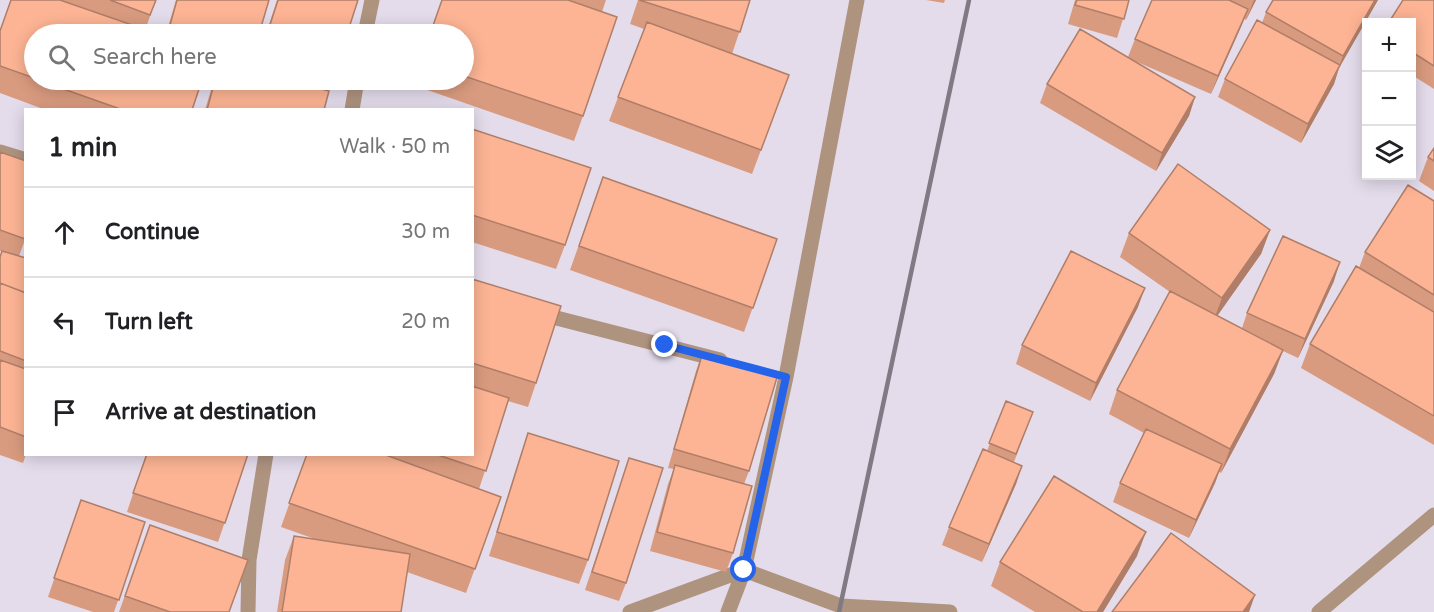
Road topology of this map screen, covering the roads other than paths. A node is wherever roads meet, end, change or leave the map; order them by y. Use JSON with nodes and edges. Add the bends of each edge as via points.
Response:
{"nodes":[{"id":1,"x":372,"y":0,"type":"edge"},
{"id":2,"x":857,"y":0,"type":"edge"},
{"id":3,"x":367,"y":24,"type":"edge"},
{"id":4,"x":355,"y":90,"type":"edge"},
{"id":5,"x":352,"y":108,"type":"edge"},
{"id":6,"x":0,"y":152,"type":"edge"},
{"id":7,"x":24,"y":159,"type":"edge"},
{"id":8,"x":518,"y":309,"type":"edge"},
{"id":9,"x":731,"y":363,"type":"edge"},
{"id":10,"x":266,"y":456,"type":"edge"},
{"id":11,"x":1434,"y":515,"type":"edge"},
{"id":12,"x":744,"y":570,"type":"junction"},
{"id":13,"x":248,"y":612,"type":"edge"},
{"id":14,"x":630,"y":612,"type":"edge"},
{"id":15,"x":728,"y":612,"type":"edge"},
{"id":16,"x":950,"y":612,"type":"edge"},
{"id":17,"x":1319,"y":612,"type":"edge"}],
"edges":[{"from":1,"to":3,"type":"street"},
{"from":2,"to":12,"type":"street"},
{"from":4,"to":5,"type":"street"},
{"from":6,"to":7,"type":"street"},
{"from":8,"to":9,"type":"street"},
{"from":10,"to":13,"type":"street","via":[[249,560]]},
{"from":11,"to":17,"type":"street"},
{"from":12,"to":14,"type":"street"},
{"from":12,"to":15,"type":"street"},
{"from":12,"to":16,"type":"street","via":[[840,606]]}]}
